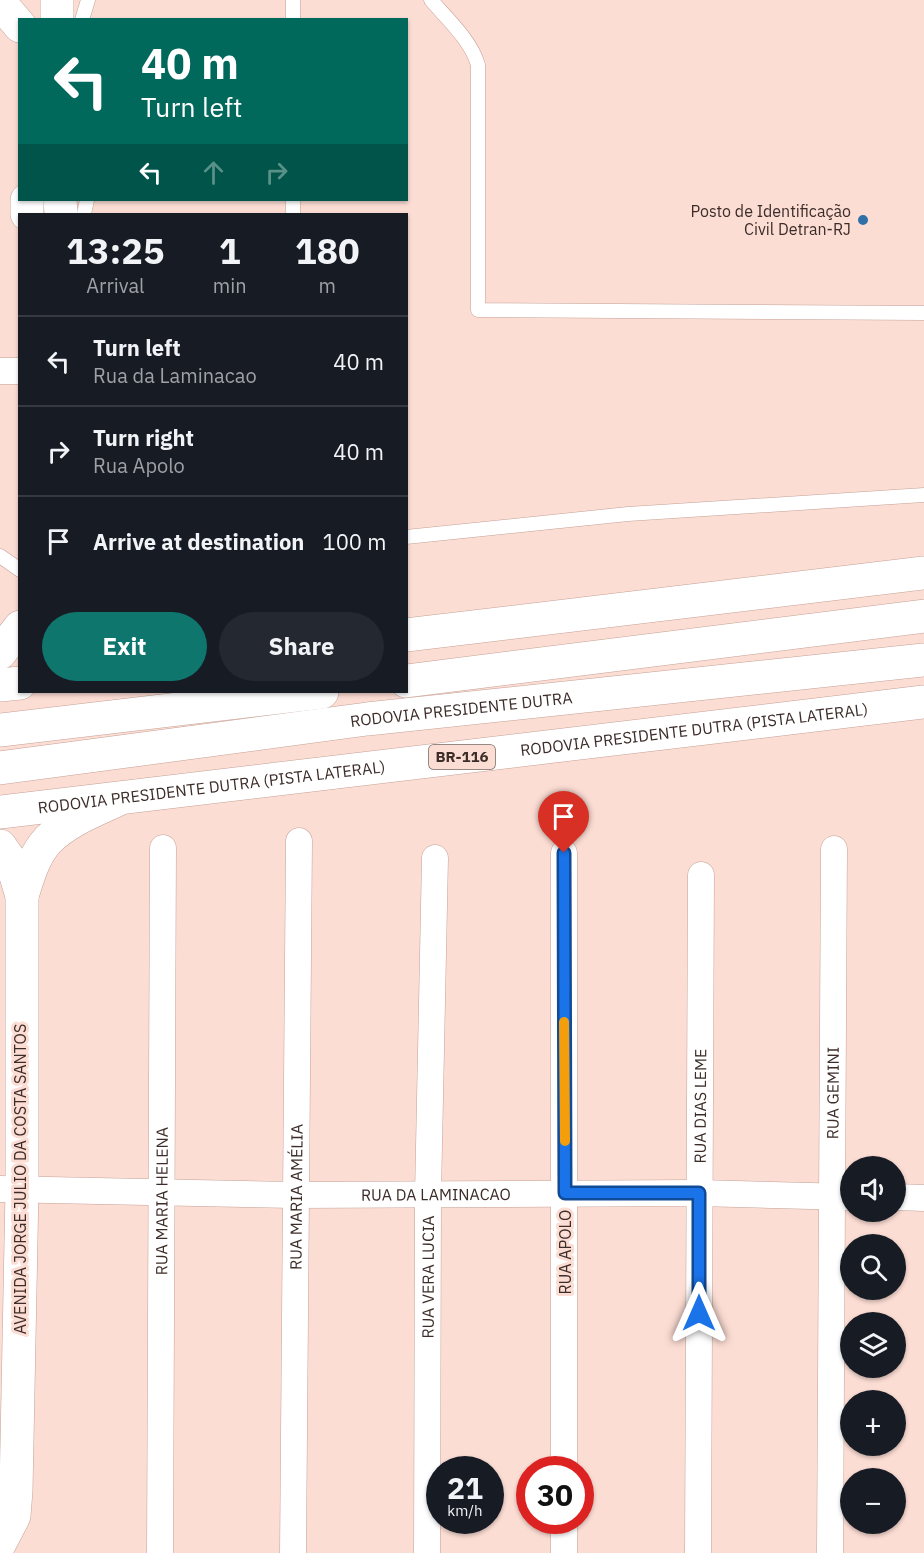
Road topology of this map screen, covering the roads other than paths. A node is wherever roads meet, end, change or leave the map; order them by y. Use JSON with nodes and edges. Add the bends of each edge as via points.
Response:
{"nodes":[{"id":1,"x":27,"y":0,"type":"edge"},
{"id":2,"x":57,"y":0,"type":"edge"},
{"id":3,"x":88,"y":0,"type":"edge"},
{"id":4,"x":293,"y":0,"type":"edge"},
{"id":5,"x":431,"y":0,"type":"edge"},
{"id":6,"x":441,"y":0,"type":"edge"},
{"id":7,"x":0,"y":6,"type":"edge"},
{"id":8,"x":27,"y":18,"type":"edge"},
{"id":9,"x":57,"y":18,"type":"edge"},
{"id":10,"x":83,"y":18,"type":"edge"},
{"id":11,"x":293,"y":18,"type":"edge"},
{"id":12,"x":446,"y":18,"type":"junction"},
{"id":13,"x":18,"y":24,"type":"edge"},
{"id":14,"x":924,"y":313,"type":"edge"},
{"id":15,"x":0,"y":371,"type":"edge"},
{"id":16,"x":18,"y":371,"type":"edge"},
{"id":17,"x":924,"y":495,"type":"edge"},
{"id":18,"x":408,"y":537,"type":"edge"},
{"id":19,"x":0,"y":556,"type":"edge"},
{"id":20,"x":18,"y":569,"type":"edge"},
{"id":21,"x":924,"y":573,"type":"edge"},
{"id":22,"x":924,"y":616,"type":"edge"},
{"id":23,"x":18,"y":630,"type":"edge"},
{"id":24,"x":408,"y":635,"type":"edge"},
{"id":25,"x":0,"y":653,"type":"edge"},
{"id":26,"x":924,"y":660,"type":"edge"},
{"id":27,"x":408,"y":681,"type":"edge"},
{"id":28,"x":18,"y":683,"type":"edge"},
{"id":29,"x":0,"y":685,"type":"edge"},
{"id":30,"x":314,"y":693,"type":"edge"},
{"id":31,"x":924,"y":702,"type":"edge"},
{"id":32,"x":0,"y":730,"type":"edge"},
{"id":33,"x":0,"y":768,"type":"edge"},
{"id":34,"x":122,"y":798,"type":"junction"},
{"id":35,"x":0,"y":812,"type":"edge"},
{"id":36,"x":298,"y":841,"type":"dead end"},
{"id":37,"x":0,"y":846,"type":"edge"},
{"id":38,"x":163,"y":848,"type":"dead end"},
{"id":39,"x":834,"y":849,"type":"dead end"},
{"id":40,"x":564,"y":853,"type":"dead end"},
{"id":41,"x":435,"y":858,"type":"dead end"},
{"id":42,"x":701,"y":874,"type":"dead end"},
{"id":43,"x":22,"y":896,"type":"junction"},
{"id":44,"x":841,"y":1156,"type":"edge"},
{"id":45,"x":11,"y":1189,"type":"edge"},
{"id":46,"x":163,"y":1191,"type":"junction"},
{"id":47,"x":565,"y":1193,"type":"junction"},
{"id":48,"x":699,"y":1193,"type":"junction"},
{"id":49,"x":294,"y":1195,"type":"junction"},
{"id":50,"x":428,"y":1195,"type":"junction"},
{"id":51,"x":840,"y":1197,"type":"edge"},
{"id":52,"x":906,"y":1197,"type":"edge"},
{"id":53,"x":924,"y":1198,"type":"edge"},
{"id":54,"x":841,"y":1222,"type":"edge"},
{"id":55,"x":12,"y":1443,"type":"edge"},
{"id":56,"x":564,"y":1456,"type":"edge"},
{"id":57,"x":0,"y":1499,"type":"edge"},
{"id":58,"x":564,"y":1534,"type":"edge"},
{"id":59,"x":0,"y":1543,"type":"edge"},
{"id":60,"x":160,"y":1553,"type":"edge"},
{"id":61,"x":292,"y":1553,"type":"edge"},
{"id":62,"x":428,"y":1553,"type":"edge"},
{"id":63,"x":564,"y":1553,"type":"edge"},
{"id":64,"x":698,"y":1553,"type":"edge"},
{"id":65,"x":830,"y":1553,"type":"edge"}],
"edges":[{"from":1,"to":8,"type":"main road"},
{"from":2,"to":9,"type":"main road"},
{"from":3,"to":10,"type":"lane"},
{"from":4,"to":11,"type":"lane"},
{"from":5,"to":12,"type":"lane"},
{"from":6,"to":12,"type":"lane"},
{"from":7,"to":13,"type":"main road"},
{"from":12,"to":14,"type":"lane","via":[[478,65],[478,310]]},
{"from":15,"to":16,"type":"street"},
{"from":17,"to":18,"type":"lane","via":[[628,514]]},
{"from":19,"to":20,"type":"lane"},
{"from":21,"to":24,"type":"main road"},
{"from":22,"to":27,"type":"main road","name":"RODOVIA PRESIDENTE DUTRA"},
{"from":23,"to":25,"type":"main road"},
{"from":26,"to":33,"type":"main road","name":"RODOVIA PRESIDENTE DUTRA","via":[[367,719]]},
{"from":28,"to":29,"type":"main road"},
{"from":30,"to":32,"type":"main road"},
{"from":31,"to":34,"type":"main road","name":"RODOVIA PRESIDENTE DUTRA (PISTA LATERAL)","number":"BR-116"},
{"from":34,"to":35,"type":"main road","name":"RODOVIA PRESIDENTE DUTRA (PISTA LATERAL)","number":"BR-116"},
{"from":34,"to":43,"type":"main road","via":[[68,824],[47,842],[34,862]]},
{"from":36,"to":49,"type":"street","name":"RUA MARIA AMÉLIA"},
{"from":37,"to":43,"type":"main road","via":[[12,863]]},
{"from":38,"to":46,"type":"street","name":"RUA MARIA HELENA"},
{"from":39,"to":44,"type":"street","name":"RUA GEMINI"},
{"from":40,"to":47,"type":"street","name":"RUA APOLO"},
{"from":41,"to":50,"type":"street","name":"RUA VERA LUCIA"},
{"from":42,"to":48,"type":"street","name":"RUA DIAS LEME"},
{"from":43,"to":45,"type":"main road","name":"AVENIDA JORGE JULIO DA COSTA SANTOS"},
{"from":45,"to":46,"type":"street","name":"RUA DA LAMINACAO"},
{"from":45,"to":55,"type":"main road","name":"AVENIDA JORGE JULIO DA COSTA SANTOS"},
{"from":46,"to":49,"type":"street","name":"RUA DA LAMINACAO"},
{"from":46,"to":60,"type":"street","name":"RUA MARIA HELENA"},
{"from":47,"to":48,"type":"street","name":"RUA DA LAMINACAO"},
{"from":47,"to":50,"type":"street","name":"RUA DA LAMINACAO"},
{"from":47,"to":56,"type":"street","name":"RUA APOLO"},
{"from":48,"to":51,"type":"street","name":"RUA DA LAMINACAO"},
{"from":48,"to":64,"type":"street","name":"RUA DIAS LEME"},
{"from":49,"to":50,"type":"street","name":"RUA DA LAMINACAO"},
{"from":49,"to":61,"type":"street","name":"RUA MARIA AMÉLIA"},
{"from":50,"to":62,"type":"street","name":"RUA VERA LUCIA"},
{"from":52,"to":53,"type":"street"},
{"from":54,"to":65,"type":"street","name":"RUA GEMINI"},
{"from":55,"to":57,"type":"main road","via":[[9,1477]]},
{"from":55,"to":59,"type":"main road","name":"AVENIDA JORGE JULIO DA COSTA SANTOS","via":[[14,1516]]},
{"from":58,"to":63,"type":"street"}]}
